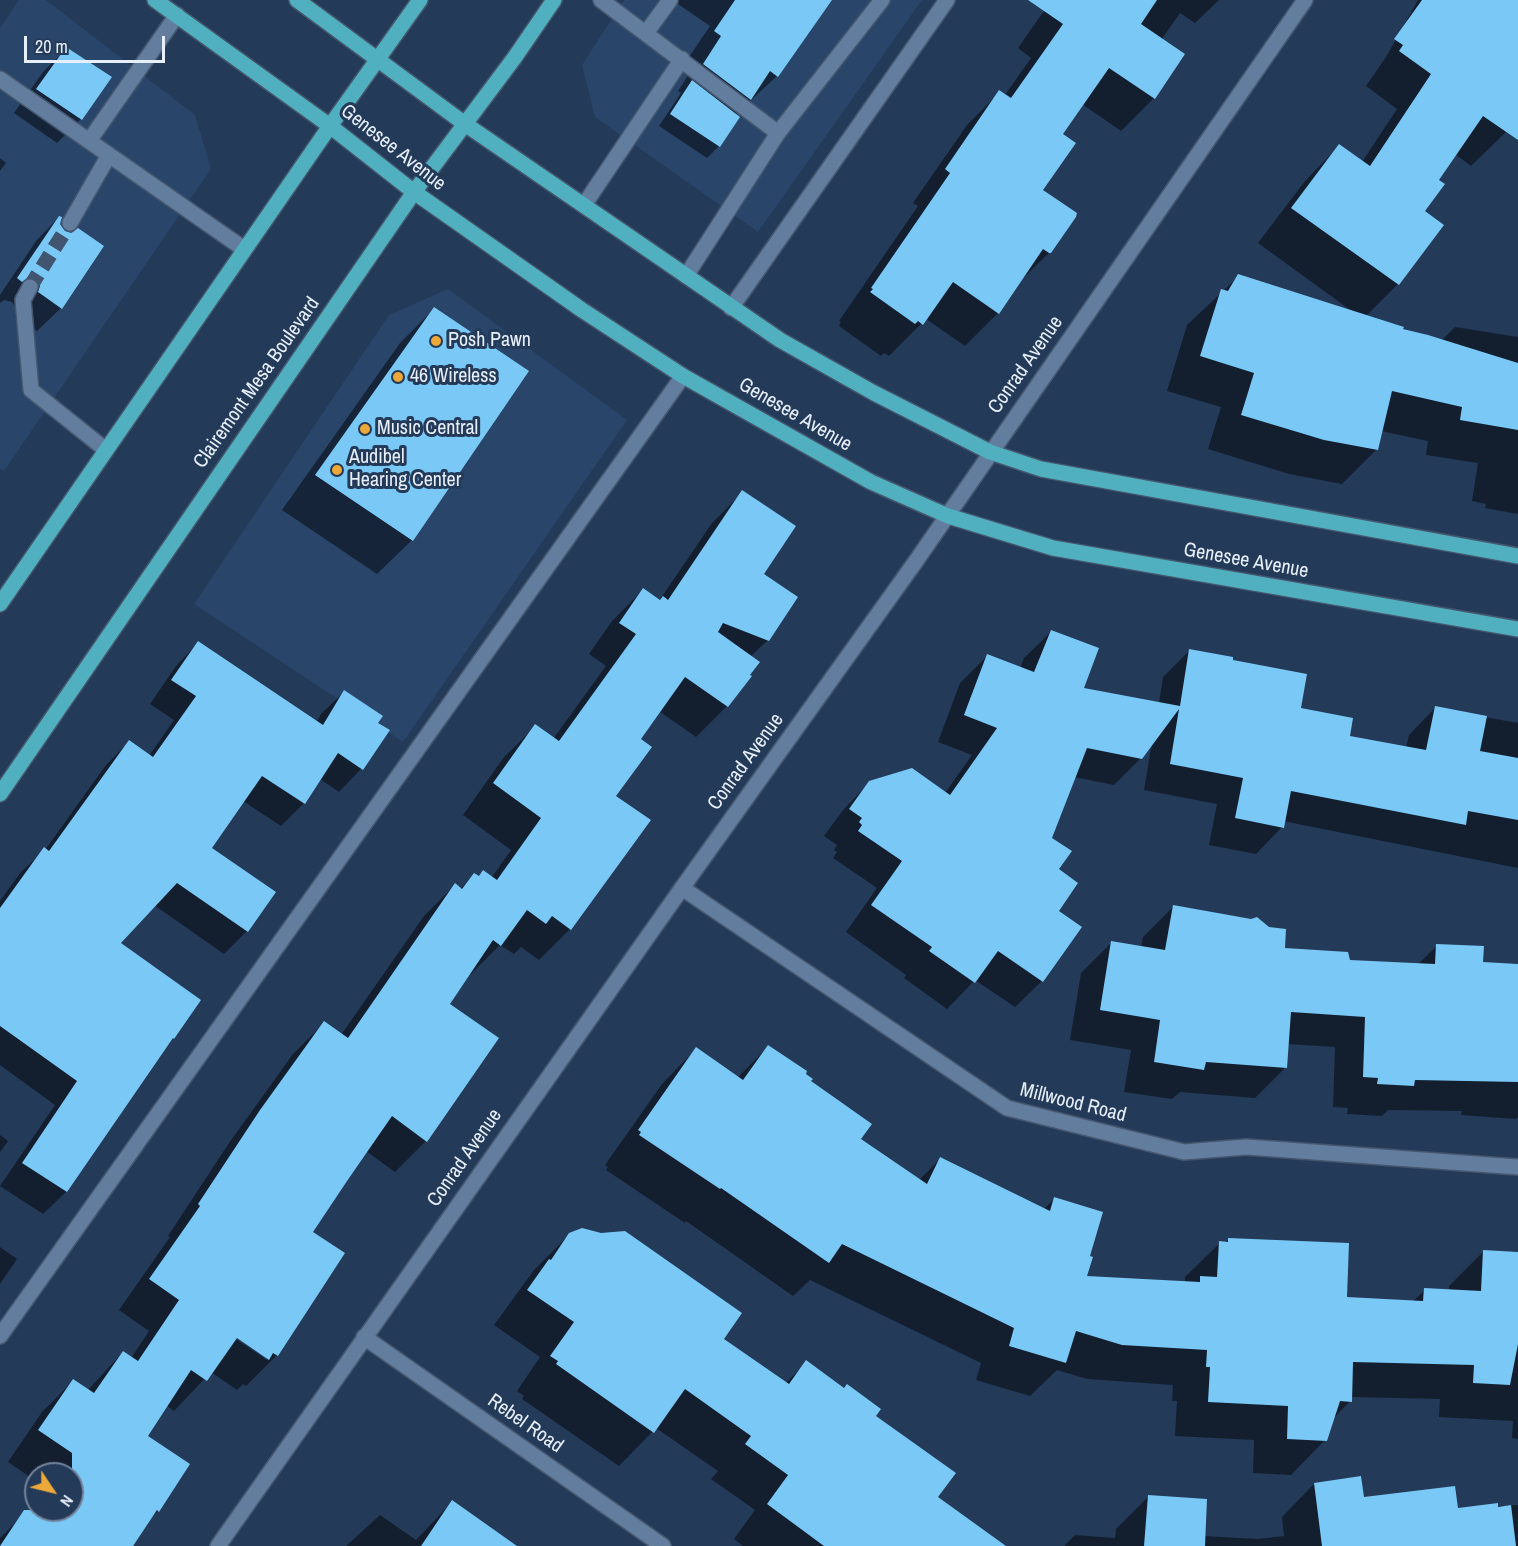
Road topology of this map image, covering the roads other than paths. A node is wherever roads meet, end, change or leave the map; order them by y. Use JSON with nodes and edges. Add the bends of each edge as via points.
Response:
{"nodes":[{"id":1,"x":155,"y":0,"type":"edge"},
{"id":2,"x":297,"y":0,"type":"edge"},
{"id":3,"x":420,"y":0,"type":"edge"},
{"id":4,"x":554,"y":0,"type":"edge"},
{"id":5,"x":601,"y":0,"type":"edge"},
{"id":6,"x":670,"y":0,"type":"edge"},
{"id":7,"x":882,"y":0,"type":"edge"},
{"id":8,"x":946,"y":0,"type":"edge"},
{"id":9,"x":1305,"y":0,"type":"edge"},
{"id":10,"x":177,"y":15,"type":"junction"},
{"id":11,"x":646,"y":33,"type":"junction"},
{"id":12,"x":378,"y":59,"type":"junction"},
{"id":13,"x":682,"y":59,"type":"junction"},
{"id":14,"x":0,"y":79,"type":"edge"},
{"id":15,"x":465,"y":124,"type":"junction"},
{"id":16,"x":330,"y":126,"type":"junction"},
{"id":17,"x":778,"y":134,"type":"junction"},
{"id":18,"x":89,"y":141,"type":"junction"},
{"id":19,"x":109,"y":155,"type":"junction"},
{"id":20,"x":414,"y":192,"type":"junction"},
{"id":21,"x":584,"y":205,"type":"junction"},
{"id":22,"x":70,"y":223,"type":"tunnel mouth"},
{"id":23,"x":244,"y":249,"type":"junction"},
{"id":24,"x":686,"y":276,"type":"junction"},
{"id":25,"x":26,"y":294,"type":"tunnel mouth"},
{"id":26,"x":731,"y":308,"type":"junction"},
{"id":27,"x":684,"y":376,"type":"junction"},
{"id":28,"x":106,"y":450,"type":"junction"},
{"id":29,"x":990,"y":452,"type":"junction"},
{"id":30,"x":948,"y":516,"type":"junction"},
{"id":31,"x":1518,"y":556,"type":"edge"},
{"id":32,"x":0,"y":604,"type":"edge"},
{"id":33,"x":1518,"y":629,"type":"edge"},
{"id":34,"x":0,"y":794,"type":"edge"},
{"id":35,"x":682,"y":888,"type":"junction"},
{"id":36,"x":1518,"y":1167,"type":"edge"},
{"id":37,"x":0,"y":1336,"type":"edge"},
{"id":38,"x":364,"y":1337,"type":"junction"},
{"id":39,"x":218,"y":1546,"type":"edge"},
{"id":40,"x":663,"y":1546,"type":"edge"}],
"edges":[{"from":1,"to":10,"type":"main road","name":"Genesee Avenue"},
{"from":2,"to":12,"type":"main road"},
{"from":3,"to":12,"type":"main road"},
{"from":4,"to":15,"type":"main road","name":"Clairemont Mesa Boulevard"},
{"from":5,"to":11,"type":"street"},
{"from":6,"to":11,"type":"street"},
{"from":7,"to":17,"type":"street"},
{"from":8,"to":26,"type":"street"},
{"from":9,"to":29,"type":"street","name":"Conrad Avenue"},
{"from":10,"to":16,"type":"main road","name":"Genesee Avenue"},
{"from":10,"to":18,"type":"street"},
{"from":11,"to":13,"type":"street"},
{"from":12,"to":15,"type":"main road"},
{"from":12,"to":16,"type":"main road"},
{"from":13,"to":17,"type":"street"},
{"from":13,"to":21,"type":"street"},
{"from":14,"to":18,"type":"street"},
{"from":15,"to":20,"type":"main road","name":"Clairemont Mesa Boulevard"},
{"from":15,"to":21,"type":"main road"},
{"from":16,"to":20,"type":"main road","name":"Genesee Avenue"},
{"from":16,"to":23,"type":"main road"},
{"from":17,"to":24,"type":"street"},
{"from":18,"to":19,"type":"street"},
{"from":19,"to":22,"type":"street"},
{"from":19,"to":23,"type":"street"},
{"from":20,"to":27,"type":"main road","name":"Genesee Avenue"},
{"from":20,"to":34,"type":"main road","name":"Clairemont Mesa Boulevard"},
{"from":21,"to":24,"type":"main road"},
{"from":23,"to":28,"type":"main road"},
{"from":24,"to":26,"type":"main road"},
{"from":25,"to":28,"type":"street","via":[[31,390]]},
{"from":26,"to":29,"type":"main road","via":[[874,393]]},
{"from":27,"to":30,"type":"main road","name":"Genesee Avenue","via":[[871,482]]},
{"from":27,"to":37,"type":"street"},
{"from":28,"to":32,"type":"main road"},
{"from":29,"to":30,"type":"street","name":"Conrad Avenue"},
{"from":29,"to":31,"type":"main road","via":[[1041,469]]},
{"from":30,"to":33,"type":"main road","name":"Genesee Avenue","via":[[1053,548]]},
{"from":30,"to":35,"type":"street","name":"Conrad Avenue"},
{"from":35,"to":36,"type":"street","name":"Millwood Road","via":[[1007,1108],[1184,1152],[1246,1147]]},
{"from":35,"to":38,"type":"street","name":"Conrad Avenue"},
{"from":38,"to":39,"type":"street","name":"Conrad Avenue"},
{"from":38,"to":40,"type":"street","name":"Rebel Road"}]}
